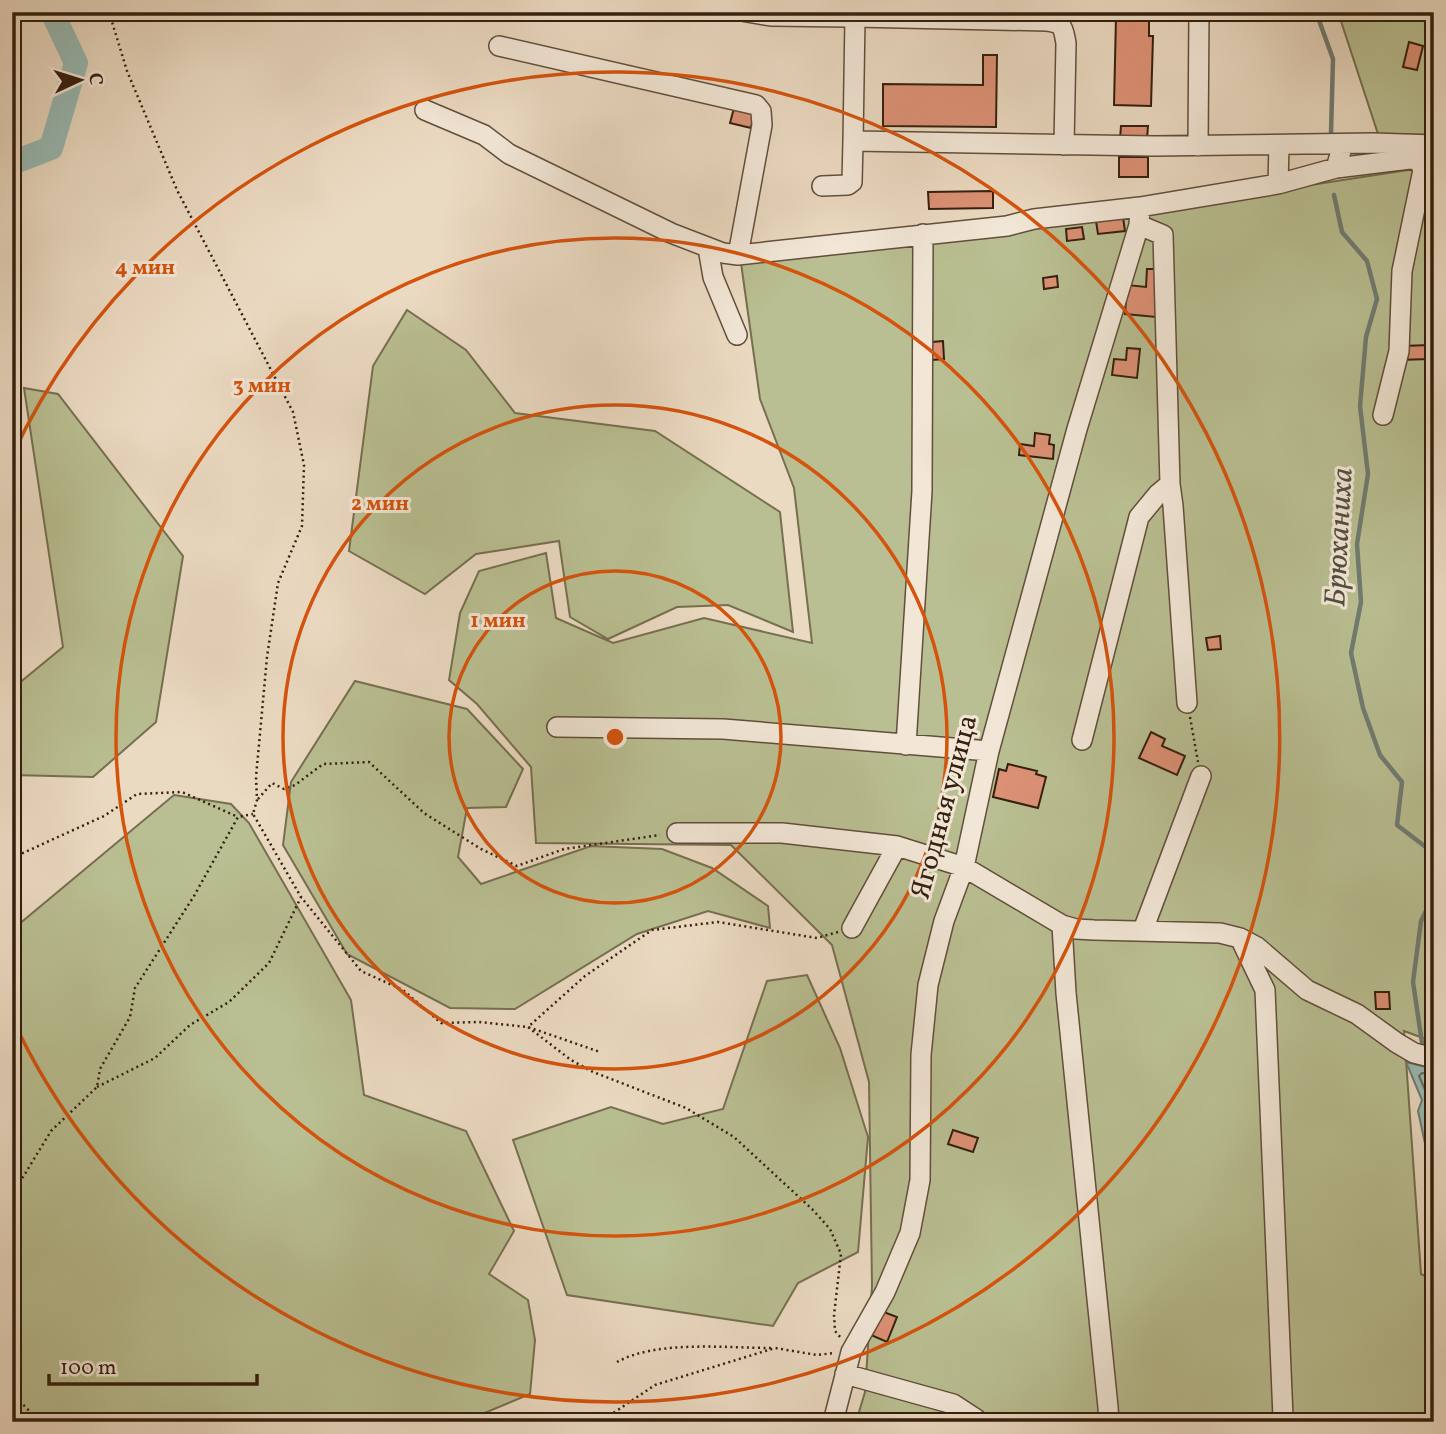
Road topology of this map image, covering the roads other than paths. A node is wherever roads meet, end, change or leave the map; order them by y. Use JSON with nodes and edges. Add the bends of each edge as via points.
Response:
{"nodes":[{"id":1,"x":747,"y":12,"type":"edge"},
{"id":2,"x":1199,"y":12,"type":"edge"},
{"id":3,"x":851,"y":16,"type":"edge"},
{"id":4,"x":499,"y":46,"type":"dead end"},
{"id":5,"x":425,"y":110,"type":"dead end"},
{"id":6,"x":853,"y":141,"type":"junction"},
{"id":7,"x":1343,"y":144,"type":"junction"},
{"id":8,"x":1064,"y":145,"type":"junction"},
{"id":9,"x":1279,"y":145,"type":"junction"},
{"id":10,"x":1198,"y":146,"type":"junction"},
{"id":11,"x":1426,"y":149,"type":"edge"},
{"id":12,"x":1336,"y":168,"type":"junction"},
{"id":13,"x":1278,"y":184,"type":"junction"},
{"id":14,"x":822,"y":186,"type":"dead end"},
{"id":15,"x":1139,"y":216,"type":"junction"},
{"id":16,"x":923,"y":234,"type":"junction"},
{"id":17,"x":708,"y":248,"type":"junction"},
{"id":18,"x":738,"y":255,"type":"junction"},
{"id":19,"x":737,"y":335,"type":"dead end"},
{"id":20,"x":1383,"y":415,"type":"dead end"},
{"id":21,"x":1170,"y":484,"type":"junction"},
{"id":22,"x":1187,"y":703,"type":"road end"},
{"id":23,"x":557,"y":727,"type":"dead end"},
{"id":24,"x":1082,"y":740,"type":"dead end"},
{"id":25,"x":906,"y":745,"type":"junction"},
{"id":26,"x":989,"y":751,"type":"junction"},
{"id":27,"x":1201,"y":776,"type":"road end"},
{"id":28,"x":677,"y":833,"type":"road end"},
{"id":29,"x":897,"y":846,"type":"junction"},
{"id":30,"x":964,"y":867,"type":"junction"},
{"id":31,"x":1062,"y":925,"type":"junction"},
{"id":32,"x":852,"y":928,"type":"road end"},
{"id":33,"x":1143,"y":930,"type":"junction"},
{"id":34,"x":1240,"y":938,"type":"junction"},
{"id":35,"x":1434,"y":1058,"type":"edge"},
{"id":36,"x":845,"y":1374,"type":"junction"},
{"id":37,"x":1283,"y":1417,"type":"dead end"},
{"id":38,"x":976,"y":1419,"type":"dead end"},
{"id":39,"x":833,"y":1422,"type":"edge"},
{"id":40,"x":1109,"y":1422,"type":"edge"}],
"edges":[{"from":1,"to":3,"type":"street"},
{"from":2,"to":10,"type":"street"},
{"from":3,"to":6,"type":"street"},
{"from":3,"to":8,"type":"street","via":[[1058,22],[1066,43]]},
{"from":4,"to":18,"type":"street","via":[[756,105],[762,125]]},
{"from":5,"to":17,"type":"street"},
{"from":6,"to":8,"type":"street"},
{"from":6,"to":14,"type":"street","via":[[852,182]]},
{"from":7,"to":9,"type":"street"},
{"from":7,"to":11,"type":"street"},
{"from":7,"to":12,"type":"street"},
{"from":8,"to":10,"type":"street"},
{"from":9,"to":10,"type":"street"},
{"from":9,"to":13,"type":"street"},
{"from":11,"to":12,"type":"street"},
{"from":11,"to":20,"type":"street","via":[[1402,271],[1399,351]]},
{"from":12,"to":13,"type":"street"},
{"from":13,"to":15,"type":"street"},
{"from":15,"to":16,"type":"street","via":[[1034,219]]},
{"from":15,"to":21,"type":"street","via":[[1163,235]]},
{"from":15,"to":26,"type":"street","name":"Ягодная улица"},
{"from":16,"to":18,"type":"street"},
{"from":16,"to":25,"type":"street","via":[[922,491]]},
{"from":17,"to":18,"type":"street"},
{"from":17,"to":19,"type":"street","via":[[713,277]]},
{"from":21,"to":22,"type":"street"},
{"from":21,"to":24,"type":"street","via":[[1139,517]]},
{"from":23,"to":25,"type":"street","via":[[723,729]]},
{"from":25,"to":26,"type":"street"},
{"from":26,"to":30,"type":"street","name":"Ягодная улица"},
{"from":27,"to":33,"type":"street"},
{"from":28,"to":29,"type":"street","via":[[782,833]]},
{"from":29,"to":30,"type":"street"},
{"from":29,"to":32,"type":"street"},
{"from":30,"to":31,"type":"street"},
{"from":30,"to":36,"type":"street","name":"Ягодная улица","via":[[928,985],[921,1055],[920,1180],[911,1233]]},
{"from":31,"to":33,"type":"street"},
{"from":31,"to":40,"type":"street"},
{"from":33,"to":34,"type":"street"},
{"from":34,"to":35,"type":"street","via":[[1307,990],[1357,1014],[1414,1053]]},
{"from":34,"to":37,"type":"street","via":[[1265,990]]},
{"from":36,"to":38,"type":"street","via":[[953,1404]]},
{"from":36,"to":39,"type":"street","name":"Ягодная улица"}]}
